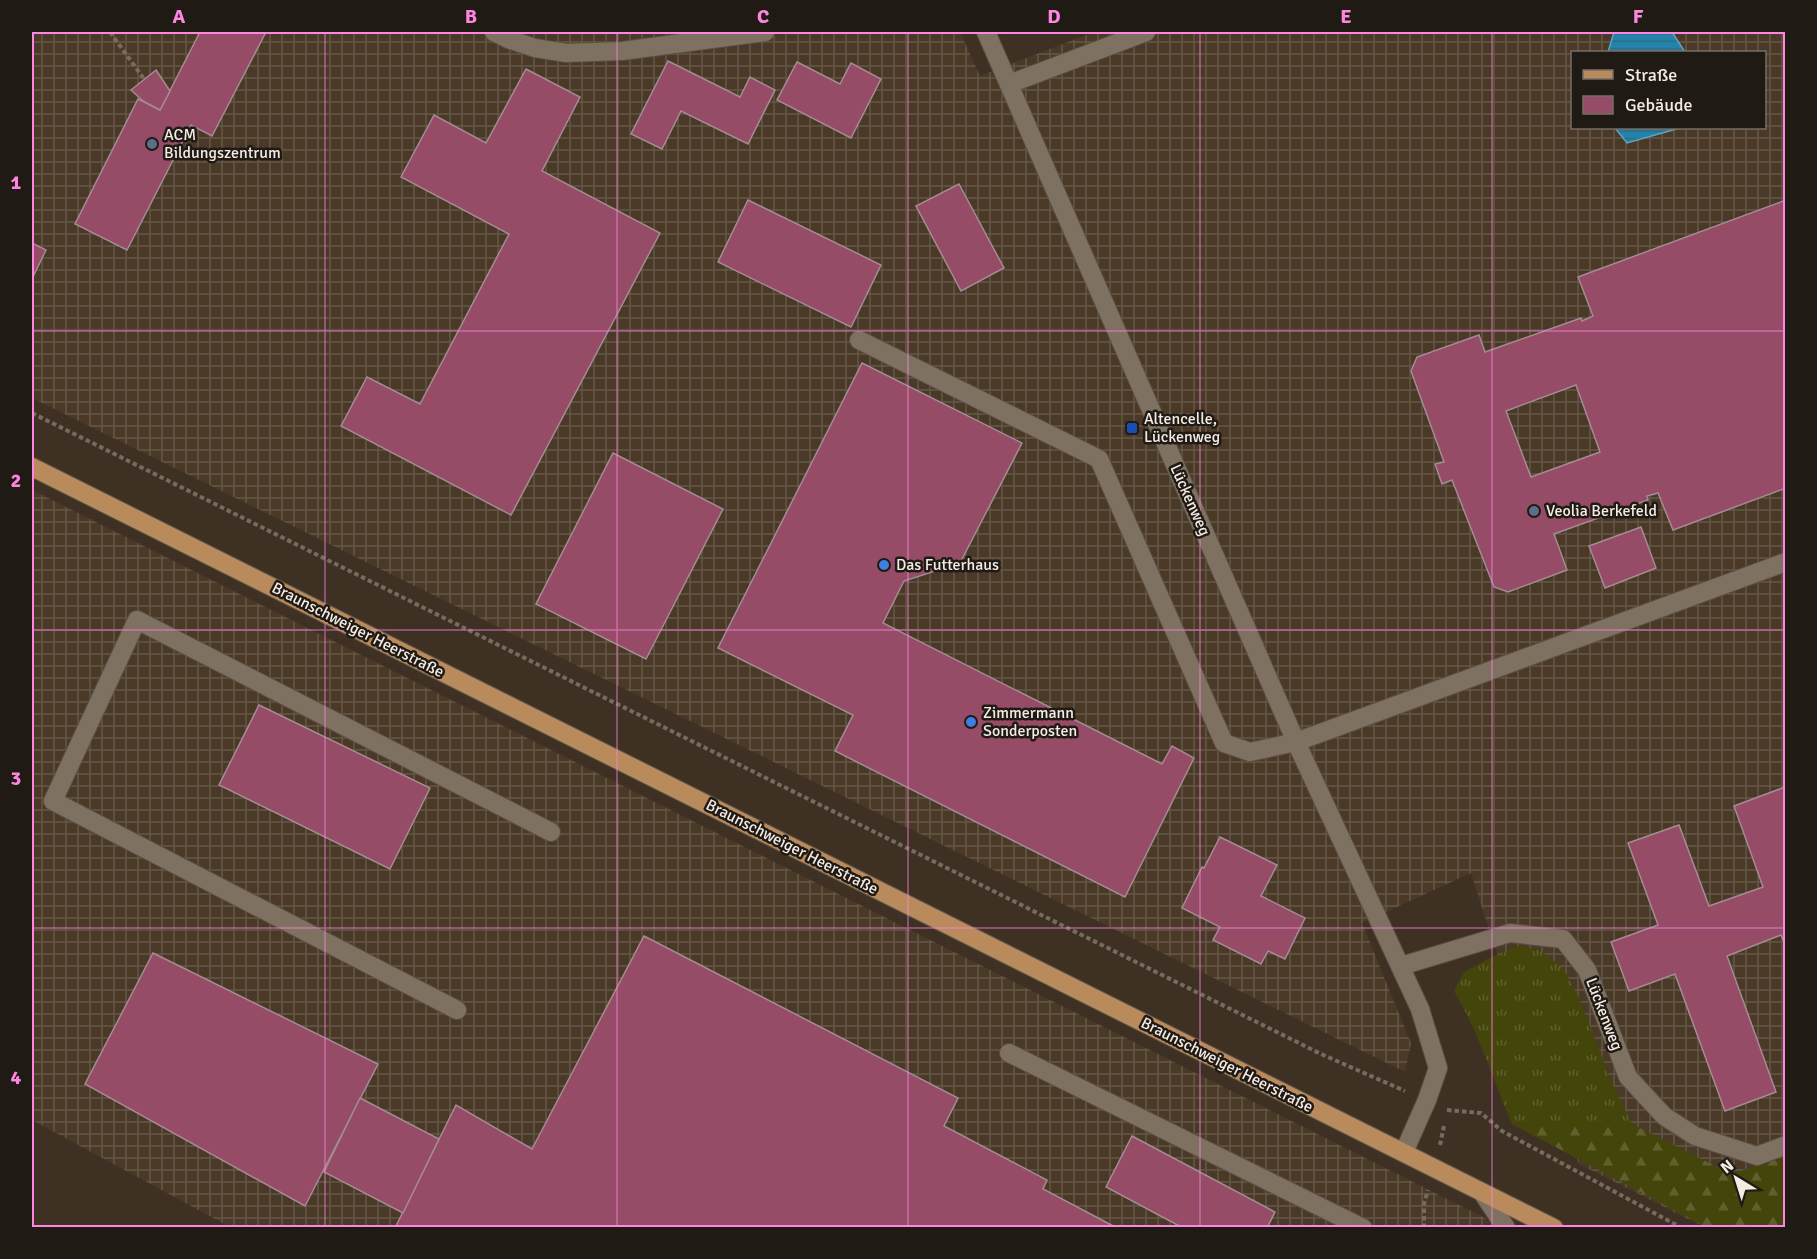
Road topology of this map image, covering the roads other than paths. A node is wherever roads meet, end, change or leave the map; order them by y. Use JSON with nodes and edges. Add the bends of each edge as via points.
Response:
{"nodes":[{"id":1,"x":494,"y":32,"type":"edge"},
{"id":2,"x":765,"y":32,"type":"edge"},
{"id":3,"x":986,"y":32,"type":"edge"},
{"id":4,"x":1146,"y":32,"type":"edge"},
{"id":5,"x":1009,"y":84,"type":"junction"},
{"id":6,"x":859,"y":340,"type":"dead end"},
{"id":7,"x":32,"y":467,"type":"edge"},
{"id":8,"x":1785,"y":562,"type":"edge"},
{"id":9,"x":1296,"y":742,"type":"junction"},
{"id":10,"x":550,"y":832,"type":"dead end"},
{"id":11,"x":1401,"y":966,"type":"junction"},
{"id":12,"x":457,"y":1010,"type":"dead end"},
{"id":13,"x":1009,"y":1053,"type":"dead end"},
{"id":14,"x":1785,"y":1145,"type":"edge"},
{"id":15,"x":1404,"y":1152,"type":"junction"},
{"id":16,"x":1482,"y":1192,"type":"junction"},
{"id":17,"x":1363,"y":1227,"type":"edge"},
{"id":18,"x":1506,"y":1227,"type":"edge"},
{"id":19,"x":1554,"y":1227,"type":"edge"}],
"edges":[{"from":1,"to":2,"type":"street","via":[[535,48],[566,53],[622,51]]},
{"from":3,"to":5,"type":"street","name":"Lückenweg"},
{"from":4,"to":5,"type":"street"},
{"from":5,"to":9,"type":"street","name":"Lückenweg"},
{"from":6,"to":9,"type":"street","via":[[1099,459],[1224,743],[1250,752]]},
{"from":7,"to":15,"type":"main road","name":"Braunschweiger Heerstraße"},
{"from":8,"to":9,"type":"street"},
{"from":9,"to":11,"type":"street","name":"Lückenweg"},
{"from":10,"to":12,"type":"street","via":[[137,620],[53,801]]},
{"from":11,"to":14,"type":"street","name":"Lückenweg","via":[[1510,933],[1563,939],[1587,970],[1628,1077],[1664,1116],[1695,1137],[1756,1156]]},
{"from":11,"to":15,"type":"street","name":"Lückenweg","via":[[1420,1009],[1438,1068]]},
{"from":13,"to":17,"type":"street"},
{"from":15,"to":16,"type":"main road","name":"Braunschweiger Heerstraße"},
{"from":16,"to":18,"type":"street"},
{"from":16,"to":19,"type":"main road","name":"Braunschweiger Heerstraße"}]}
